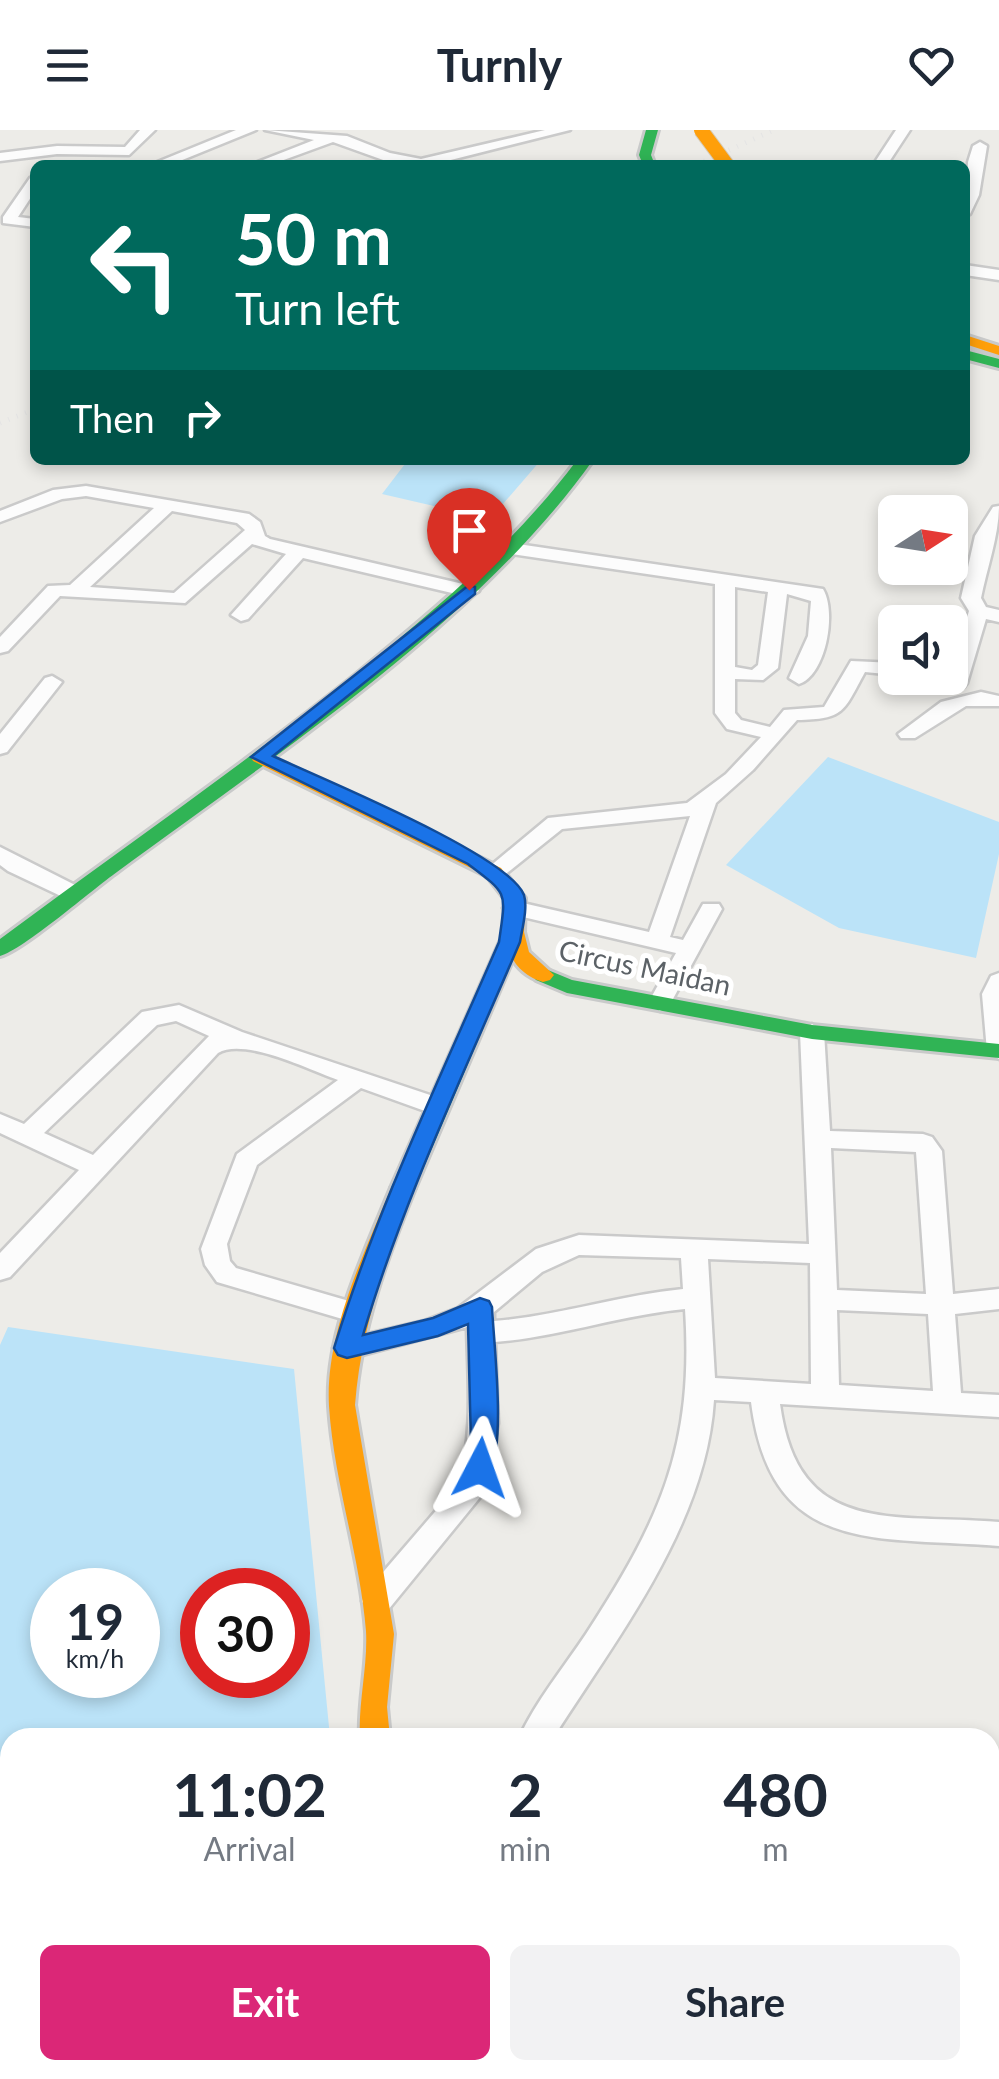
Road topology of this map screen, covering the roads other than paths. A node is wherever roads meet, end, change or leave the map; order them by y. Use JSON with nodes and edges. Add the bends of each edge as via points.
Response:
{"nodes":[{"id":1,"x":71,"y":130,"type":"edge"},
{"id":2,"x":148,"y":130,"type":"edge"},
{"id":3,"x":249,"y":130,"type":"edge"},
{"id":4,"x":272,"y":130,"type":"edge"},
{"id":5,"x":353,"y":130,"type":"edge"},
{"id":6,"x":563,"y":130,"type":"edge"},
{"id":7,"x":652,"y":130,"type":"edge"},
{"id":8,"x":701,"y":130,"type":"edge"},
{"id":9,"x":903,"y":130,"type":"edge"},
{"id":10,"x":332,"y":138,"type":"junction"},
{"id":11,"x":980,"y":146,"type":"dead end"},
{"id":12,"x":57,"y":150,"type":"junction"},
{"id":13,"x":0,"y":157,"type":"edge"},
{"id":14,"x":386,"y":157,"type":"junction"},
{"id":15,"x":50,"y":160,"type":"edge"},
{"id":16,"x":170,"y":160,"type":"edge"},
{"id":17,"x":271,"y":160,"type":"edge"},
{"id":18,"x":380,"y":160,"type":"edge"},
{"id":19,"x":398,"y":160,"type":"edge"},
{"id":20,"x":451,"y":160,"type":"edge"},
{"id":21,"x":647,"y":160,"type":"edge"},
{"id":22,"x":722,"y":160,"type":"edge"},
{"id":23,"x":883,"y":160,"type":"edge"},
{"id":24,"x":30,"y":188,"type":"edge"},
{"id":25,"x":970,"y":201,"type":"edge"},
{"id":26,"x":30,"y":212,"type":"edge"},
{"id":27,"x":4,"y":222,"type":"edge"},
{"id":28,"x":30,"y":224,"type":"edge"},
{"id":29,"x":970,"y":271,"type":"edge"},
{"id":30,"x":999,"y":275,"type":"edge"},
{"id":31,"x":970,"y":341,"type":"edge"},
{"id":32,"x":999,"y":350,"type":"edge"},
{"id":33,"x":970,"y":355,"type":"edge"},
{"id":34,"x":999,"y":364,"type":"edge"},
{"id":35,"x":581,"y":465,"type":"edge"},
{"id":36,"x":168,"y":505,"type":"junction"},
{"id":37,"x":999,"y":511,"type":"edge"},
{"id":38,"x":0,"y":517,"type":"edge"},
{"id":39,"x":253,"y":533,"type":"junction"},
{"id":40,"x":511,"y":549,"type":"junction"},
{"id":41,"x":299,"y":551,"type":"junction"},
{"id":42,"x":725,"y":578,"type":"junction"},
{"id":43,"x":778,"y":586,"type":"junction"},
{"id":44,"x":77,"y":589,"type":"junction"},
{"id":45,"x":469,"y":590,"type":"junction"},
{"id":46,"x":989,"y":614,"type":"edge"},
{"id":47,"x":241,"y":615,"type":"dead end"},
{"id":48,"x":1,"y":647,"type":"edge"},
{"id":49,"x":968,"y":659,"type":"edge"},
{"id":50,"x":878,"y":667,"type":"edge"},
{"id":51,"x":725,"y":672,"type":"junction"},
{"id":52,"x":799,"y":678,"type":"dead end"},
{"id":53,"x":52,"y":682,"type":"dead end"},
{"id":54,"x":968,"y":686,"type":"edge"},
{"id":55,"x":996,"y":695,"type":"edge"},
{"id":56,"x":775,"y":734,"type":"junction"},
{"id":57,"x":908,"y":734,"type":"dead end"},
{"id":58,"x":0,"y":748,"type":"edge"},
{"id":59,"x":260,"y":757,"type":"junction"},
{"id":60,"x":706,"y":802,"type":"junction"},
{"id":61,"x":0,"y":854,"type":"edge"},
{"id":62,"x":494,"y":872,"type":"junction"},
{"id":63,"x":73,"y":893,"type":"junction"},
{"id":64,"x":514,"y":908,"type":"junction"},
{"id":65,"x":711,"y":910,"type":"dead end"},
{"id":66,"x":657,"y":941,"type":"junction"},
{"id":67,"x":510,"y":942,"type":"junction"},
{"id":68,"x":0,"y":949,"type":"edge"},
{"id":69,"x":690,"y":949,"type":"junction"},
{"id":70,"x":999,"y":981,"type":"edge"},
{"id":71,"x":660,"y":1003,"type":"junction"},
{"id":72,"x":812,"y":1032,"type":"junction"},
{"id":73,"x":234,"y":1038,"type":"junction"},
{"id":74,"x":999,"y":1051,"type":"edge"},
{"id":75,"x":358,"y":1078,"type":"junction"},
{"id":76,"x":436,"y":1106,"type":"junction"},
{"id":77,"x":0,"y":1123,"type":"edge"},
{"id":78,"x":27,"y":1136,"type":"junction"},
{"id":79,"x":818,"y":1139,"type":"junction"},
{"id":80,"x":96,"y":1167,"type":"junction"},
{"id":81,"x":694,"y":1249,"type":"junction"},
{"id":82,"x":824,"y":1254,"type":"junction"},
{"id":83,"x":0,"y":1270,"type":"edge"},
{"id":84,"x":696,"y":1298,"type":"junction"},
{"id":85,"x":824,"y":1299,"type":"junction"},
{"id":86,"x":999,"y":1299,"type":"edge"},
{"id":87,"x":941,"y":1305,"type":"junction"},
{"id":88,"x":356,"y":1313,"type":"junction"},
{"id":89,"x":480,"y":1320,"type":"junction"},
{"id":90,"x":347,"y":1348,"type":"junction"},
{"id":91,"x":701,"y":1388,"type":"junction"},
{"id":92,"x":764,"y":1392,"type":"junction"},
{"id":93,"x":825,"y":1396,"type":"junction"},
{"id":94,"x":948,"y":1403,"type":"junction"},
{"id":95,"x":999,"y":1406,"type":"edge"},
{"id":96,"x":999,"y":1534,"type":"edge"},
{"id":97,"x":377,"y":1602,"type":"junction"},
{"id":98,"x":375,"y":1728,"type":"edge"},
{"id":99,"x":541,"y":1728,"type":"edge"}],
"edges":[{"from":1,"to":12,"type":"street"},
{"from":2,"to":12,"type":"street","via":[[128,151]]},
{"from":3,"to":16,"type":"street"},
{"from":4,"to":10,"type":"street"},
{"from":5,"to":10,"type":"street"},
{"from":6,"to":20,"type":"street"},
{"from":7,"to":21,"type":"main road"},
{"from":8,"to":22,"type":"main road","bridge":true},
{"from":9,"to":23,"type":"street"},
{"from":10,"to":14,"type":"street"},
{"from":10,"to":17,"type":"street"},
{"from":11,"to":25,"type":"street"},
{"from":12,"to":13,"type":"street"},
{"from":12,"to":15,"type":"street"},
{"from":14,"to":18,"type":"street"},
{"from":14,"to":19,"type":"street"},
{"from":24,"to":27,"type":"street"},
{"from":26,"to":27,"type":"street"},
{"from":27,"to":28,"type":"street"},
{"from":29,"to":30,"type":"street"},
{"from":31,"to":32,"type":"main road"},
{"from":33,"to":34,"type":"main road"},
{"from":35,"to":40,"type":"main road"},
{"from":36,"to":38,"type":"street","via":[[72,492]]},
{"from":36,"to":39,"type":"street","via":[[242,518]]},
{"from":36,"to":44,"type":"street"},
{"from":37,"to":46,"type":"street","via":[[984,536],[971,598]]},
{"from":39,"to":41,"type":"street","via":[[264,543]]},
{"from":39,"to":44,"type":"street","via":[[178,599]]},
{"from":40,"to":42,"type":"street"},
{"from":40,"to":45,"type":"main road"},
{"from":41,"to":45,"type":"street"},
{"from":41,"to":47,"type":"street"},
{"from":42,"to":43,"type":"street"},
{"from":42,"to":51,"type":"street"},
{"from":43,"to":51,"type":"street","via":[[768,668],[756,676]]},
{"from":43,"to":52,"type":"street","via":[[821,598],[816,640]]},
{"from":44,"to":48,"type":"street","via":[[48,594]]},
{"from":45,"to":59,"type":"main road"},
{"from":46,"to":49,"type":"street"},
{"from":50,"to":56,"type":"street","via":[[858,665],[835,708],[792,714]]},
{"from":51,"to":56,"type":"street","via":[[728,720]]},
{"from":53,"to":58,"type":"street"},
{"from":54,"to":55,"type":"street"},
{"from":55,"to":57,"type":"street","via":[[963,697]]},
{"from":56,"to":60,"type":"street"},
{"from":59,"to":62,"type":"main road"},
{"from":59,"to":63,"type":"main road"},
{"from":60,"to":62,"type":"street","via":[[556,824]]},
{"from":60,"to":66,"type":"street"},
{"from":61,"to":63,"type":"street"},
{"from":62,"to":64,"type":"main road","via":[[515,898]]},
{"from":63,"to":68,"type":"main road"},
{"from":64,"to":66,"type":"street"},
{"from":64,"to":67,"type":"main road"},
{"from":65,"to":69,"type":"street"},
{"from":66,"to":69,"type":"street"},
{"from":67,"to":71,"type":"main road","name":"Circus Maidan","via":[[539,975],[566,986]]},
{"from":67,"to":76,"type":"main road"},
{"from":69,"to":71,"type":"street"},
{"from":70,"to":74,"type":"street"},
{"from":71,"to":72,"type":"main road","name":"Circus Maidan"},
{"from":72,"to":74,"type":"main road","name":"Circus Maidan"},
{"from":72,"to":79,"type":"street"},
{"from":73,"to":75,"type":"street"},
{"from":73,"to":78,"type":"street","via":[[179,1013],[150,1018]]},
{"from":73,"to":80,"type":"street","via":[[209,1047]]},
{"from":75,"to":76,"type":"street"},
{"from":75,"to":88,"type":"street","via":[[246,1160],[214,1244],[217,1266],[227,1276]]},
{"from":76,"to":88,"type":"main road"},
{"from":77,"to":78,"type":"street"},
{"from":78,"to":80,"type":"street"},
{"from":79,"to":82,"type":"street"},
{"from":79,"to":87,"type":"street","via":[[923,1143],[929,1151]]},
{"from":80,"to":83,"type":"street"},
{"from":81,"to":82,"type":"street"},
{"from":81,"to":84,"type":"street"},
{"from":81,"to":89,"type":"street","via":[[556,1248],[537,1259]]},
{"from":82,"to":85,"type":"street"},
{"from":84,"to":89,"type":"street","via":[[640,1302],[556,1326]]},
{"from":84,"to":91,"type":"street"},
{"from":85,"to":87,"type":"street"},
{"from":85,"to":93,"type":"street"},
{"from":86,"to":87,"type":"street"},
{"from":87,"to":94,"type":"street"},
{"from":88,"to":90,"type":"main road"},
{"from":89,"to":90,"type":"street"},
{"from":89,"to":97,"type":"street","via":[[484,1445],[471,1490]]},
{"from":90,"to":97,"type":"main road","via":[[342,1406]]},
{"from":91,"to":92,"type":"street"},
{"from":91,"to":99,"type":"street","via":[[685,1476],[660,1531]]},
{"from":92,"to":93,"type":"street"},
{"from":92,"to":96,"type":"street","via":[[778,1458],[796,1491],[822,1512]]},
{"from":93,"to":94,"type":"street"},
{"from":94,"to":95,"type":"street"},
{"from":97,"to":98,"type":"main road"}]}
